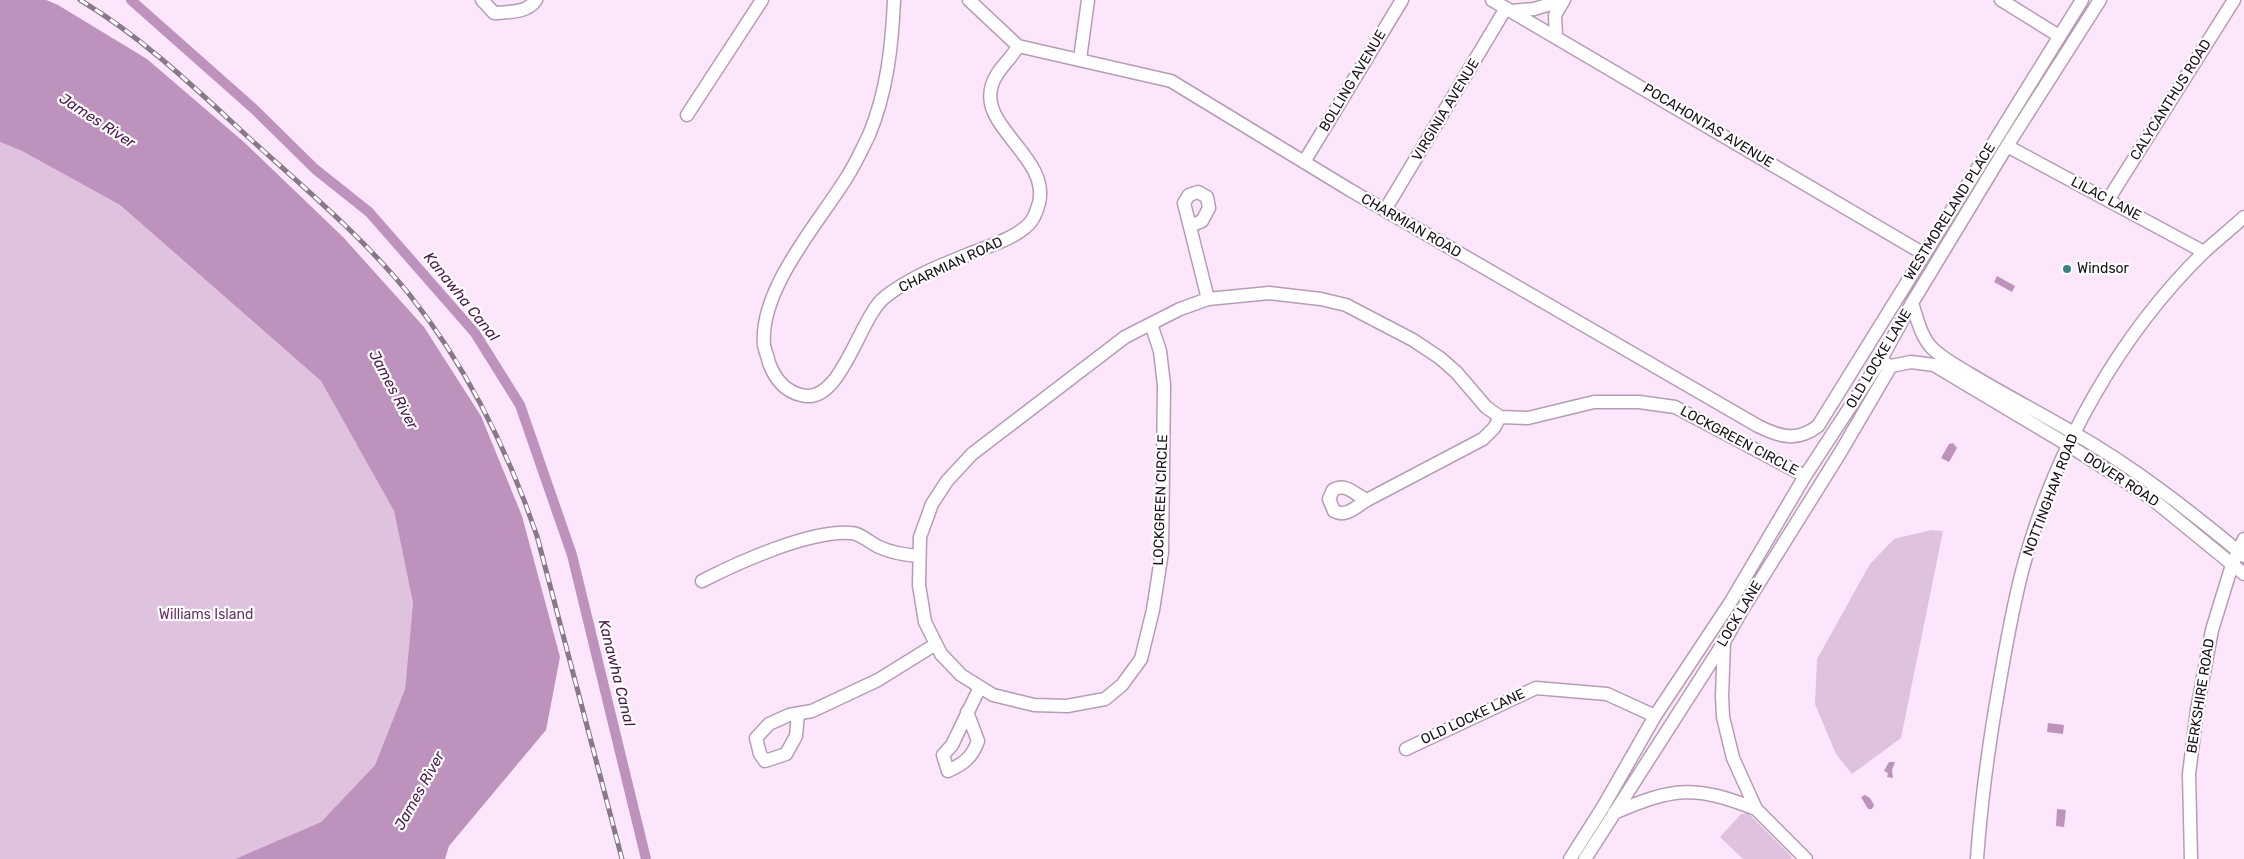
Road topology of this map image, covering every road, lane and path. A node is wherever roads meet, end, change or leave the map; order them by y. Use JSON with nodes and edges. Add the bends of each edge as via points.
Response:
{"nodes":[{"id":1,"x":482,"y":0,"type":"edge"},
{"id":2,"x":536,"y":0,"type":"edge"},
{"id":3,"x":762,"y":0,"type":"edge"},
{"id":4,"x":894,"y":0,"type":"edge"},
{"id":5,"x":969,"y":0,"type":"edge"},
{"id":6,"x":1088,"y":0,"type":"edge"},
{"id":7,"x":1402,"y":0,"type":"edge"},
{"id":8,"x":1492,"y":0,"type":"edge"},
{"id":9,"x":1564,"y":0,"type":"edge"},
{"id":10,"x":2001,"y":0,"type":"edge"},
{"id":11,"x":2082,"y":0,"type":"edge"},
{"id":12,"x":2100,"y":0,"type":"edge"},
{"id":13,"x":2234,"y":0,"type":"edge"},
{"id":14,"x":1508,"y":10,"type":"junction"},
{"id":15,"x":1556,"y":36,"type":"junction"},
{"id":16,"x":2060,"y":36,"type":"junction"},
{"id":17,"x":1018,"y":46,"type":"junction"},
{"id":18,"x":1080,"y":59,"type":"junction"},
{"id":19,"x":687,"y":115,"type":"dead end"},
{"id":20,"x":2007,"y":146,"type":"junction"},
{"id":21,"x":1304,"y":162,"type":"junction"},
{"id":22,"x":2108,"y":200,"type":"junction"},
{"id":23,"x":1385,"y":210,"type":"junction"},
{"id":24,"x":2244,"y":217,"type":"edge"},
{"id":25,"x":1190,"y":226,"type":"dead end"},
{"id":26,"x":2204,"y":252,"type":"junction"},
{"id":27,"x":1924,"y":254,"type":"junction"},
{"id":28,"x":1208,"y":299,"type":"junction"},
{"id":29,"x":1912,"y":304,"type":"junction"},
{"id":30,"x":1151,"y":324,"type":"junction"},
{"id":31,"x":1886,"y":363,"type":"junction"},
{"id":32,"x":1500,"y":417,"type":"junction"},
{"id":33,"x":2074,"y":433,"type":"junction"},
{"id":34,"x":1792,"y":436,"type":"joint"},
{"id":35,"x":2068,"y":445,"type":"junction"},
{"id":36,"x":1805,"y":476,"type":"junction"},
{"id":37,"x":1367,"y":500,"type":"dead end"},
{"id":38,"x":2244,"y":539,"type":"edge"},
{"id":39,"x":2241,"y":554,"type":"edge"},
{"id":40,"x":919,"y":556,"type":"junction"},
{"id":41,"x":2232,"y":564,"type":"junction"},
{"id":42,"x":2244,"y":574,"type":"edge"},
{"id":43,"x":702,"y":581,"type":"dead end"},
{"id":44,"x":1730,"y":603,"type":"junction"},
{"id":45,"x":1742,"y":610,"type":"junction"},
{"id":46,"x":1724,"y":642,"type":"junction"},
{"id":47,"x":936,"y":644,"type":"junction"},
{"id":48,"x":980,"y":687,"type":"junction"},
{"id":49,"x":967,"y":712,"type":"dead end"},
{"id":50,"x":798,"y":714,"type":"dead end"},
{"id":51,"x":1655,"y":716,"type":"junction"},
{"id":52,"x":1406,"y":749,"type":"dead end"},
{"id":53,"x":1756,"y":809,"type":"junction"},
{"id":54,"x":1614,"y":813,"type":"junction"},
{"id":55,"x":1570,"y":859,"type":"edge"},
{"id":56,"x":1584,"y":859,"type":"edge"},
{"id":57,"x":1806,"y":859,"type":"edge"},
{"id":58,"x":1977,"y":859,"type":"edge"},
{"id":59,"x":2191,"y":859,"type":"edge"}],
"edges":[{"from":1,"to":2,"type":"street","via":[[494,13],[530,8]]},
{"from":3,"to":19,"type":"street"},
{"from":4,"to":17,"type":"street","name":"CHARMIAN ROAD","via":[[888,69],[870,131],[846,178],[808,232],[787,269],[769,312],[764,346],[773,375],[796,394],[811,396],[831,385],[867,320],[884,297],[912,280],[991,246],[1030,224],[1040,201],[1040,183],[1030,163],[998,119],[990,101],[992,84]]},
{"from":5,"to":17,"type":"street"},
{"from":6,"to":18,"type":"street"},
{"from":7,"to":21,"type":"street","name":"BOLLING AVENUE"},
{"from":8,"to":14,"type":"street","name":"POCAHONTAS AVENUE"},
{"from":9,"to":14,"type":"street","via":[[1534,9]]},
{"from":9,"to":15,"type":"street","via":[[1555,15]]},
{"from":10,"to":16,"type":"street"},
{"from":11,"to":16,"type":"street","name":"WESTMORELAND PLACE"},
{"from":12,"to":20,"type":"street","name":"OLD LOCKE LANE"},
{"from":13,"to":22,"type":"street","name":"CALYCANTHUS ROAD"},
{"from":14,"to":15,"type":"street","name":"POCAHONTAS AVENUE"},
{"from":14,"to":23,"type":"street","name":"VIRGINIA AVENUE"},
{"from":15,"to":27,"type":"street","name":"POCAHONTAS AVENUE"},
{"from":16,"to":27,"type":"street","name":"WESTMORELAND PLACE"},
{"from":17,"to":18,"type":"street","name":"CHARMIAN ROAD"},
{"from":18,"to":21,"type":"street","name":"CHARMIAN ROAD","via":[[1171,81]]},
{"from":20,"to":22,"type":"street","name":"LILAC LANE"},
{"from":20,"to":29,"type":"street","name":"OLD LOCKE LANE"},
{"from":21,"to":23,"type":"street","name":"CHARMIAN ROAD"},
{"from":22,"to":26,"type":"street","name":"LILAC LANE"},
{"from":23,"to":34,"type":"street","name":"CHARMIAN ROAD","via":[[1758,426]]},
{"from":24,"to":26,"type":"street","name":"NOTTINGHAM ROAD"},
{"from":25,"to":28,"type":"street"},
{"from":26,"to":33,"type":"street","name":"NOTTINGHAM ROAD","via":[[2132,338]]},
{"from":27,"to":34,"type":"street","name":"WESTMORELAND PLACE","via":[[1818,426],[1808,434]]},
{"from":28,"to":30,"type":"street","name":"LOCKGREEN CIRCLE"},
{"from":28,"to":32,"type":"street","name":"LOCKGREEN CIRCLE","via":[[1269,294],[1346,305],[1440,358],[1486,407]]},
{"from":29,"to":31,"type":"street","name":"OLD LOCKE LANE"},
{"from":29,"to":33,"type":"street","name":"DOVER ROAD","via":[[1929,345],[1940,355]]},
{"from":30,"to":40,"type":"street","name":"LOCKGREEN CIRCLE","via":[[1125,336],[972,454],[947,481],[932,504],[920,537]]},
{"from":30,"to":48,"type":"street","name":"LOCKGREEN CIRCLE","via":[[1160,351],[1164,385],[1162,552],[1141,659],[1122,686],[1105,699],[1067,706],[1034,705],[994,695]]},
{"from":31,"to":35,"type":"street","name":"DOVER ROAD","via":[[1934,365]]},
{"from":31,"to":36,"type":"street","name":"OLD LOCKE LANE"},
{"from":31,"to":45,"type":"street","name":"LOCK LANE","via":[[1840,453]]},
{"from":32,"to":36,"type":"street","name":"LOCKGREEN CIRCLE","via":[[1528,418],[1594,402],[1639,402],[1676,407]]},
{"from":32,"to":37,"type":"street","via":[[1483,439]]},
{"from":33,"to":35,"type":"street","name":"NOTTINGHAM ROAD"},
{"from":33,"to":39,"type":"street","name":"DOVER ROAD","via":[[2158,487]]},
{"from":35,"to":41,"type":"street","name":"DOVER ROAD","via":[[2151,498]]},
{"from":35,"to":58,"type":"street","name":"NOTTINGHAM ROAD","via":[[2036,524],[2012,614],[1992,726]]},
{"from":36,"to":44,"type":"street","name":"OLD LOCKE LANE"},
{"from":38,"to":39,"type":"street","name":"BERKSHIRE ROAD"},
{"from":39,"to":41,"type":"street","name":"BERKSHIRE ROAD"},
{"from":40,"to":43,"type":"street","via":[[898,554],[853,532],[819,536],[770,551]]},
{"from":40,"to":47,"type":"street","name":"LOCKGREEN CIRCLE","via":[[918,585],[925,622]]},
{"from":41,"to":42,"type":"street","name":"DOVER ROAD"},
{"from":41,"to":59,"type":"street","name":"BERKSHIRE ROAD","via":[[2212,630],[2197,710],[2189,774]]},
{"from":44,"to":45,"type":"street"},
{"from":44,"to":51,"type":"street","name":"OLD LOCKE LANE"},
{"from":45,"to":46,"type":"street","name":"LOCK LANE"},
{"from":46,"to":53,"type":"street","via":[[1722,696],[1725,724],[1734,758]]},
{"from":46,"to":54,"type":"street","name":"LOCK LANE"},
{"from":47,"to":48,"type":"street","name":"LOCKGREEN CIRCLE","via":[[961,676]]},
{"from":47,"to":50,"type":"street","via":[[878,680],[812,711]]},
{"from":48,"to":49,"type":"street"},
{"from":51,"to":52,"type":"street","name":"OLD LOCKE LANE","via":[[1607,694],[1536,688]]},
{"from":51,"to":55,"type":"street","name":"OLD LOCKE LANE"},
{"from":53,"to":54,"type":"street","via":[[1730,798],[1694,792],[1650,797]]},
{"from":53,"to":57,"type":"street"},
{"from":54,"to":56,"type":"street","name":"LOCK LANE"}]}
